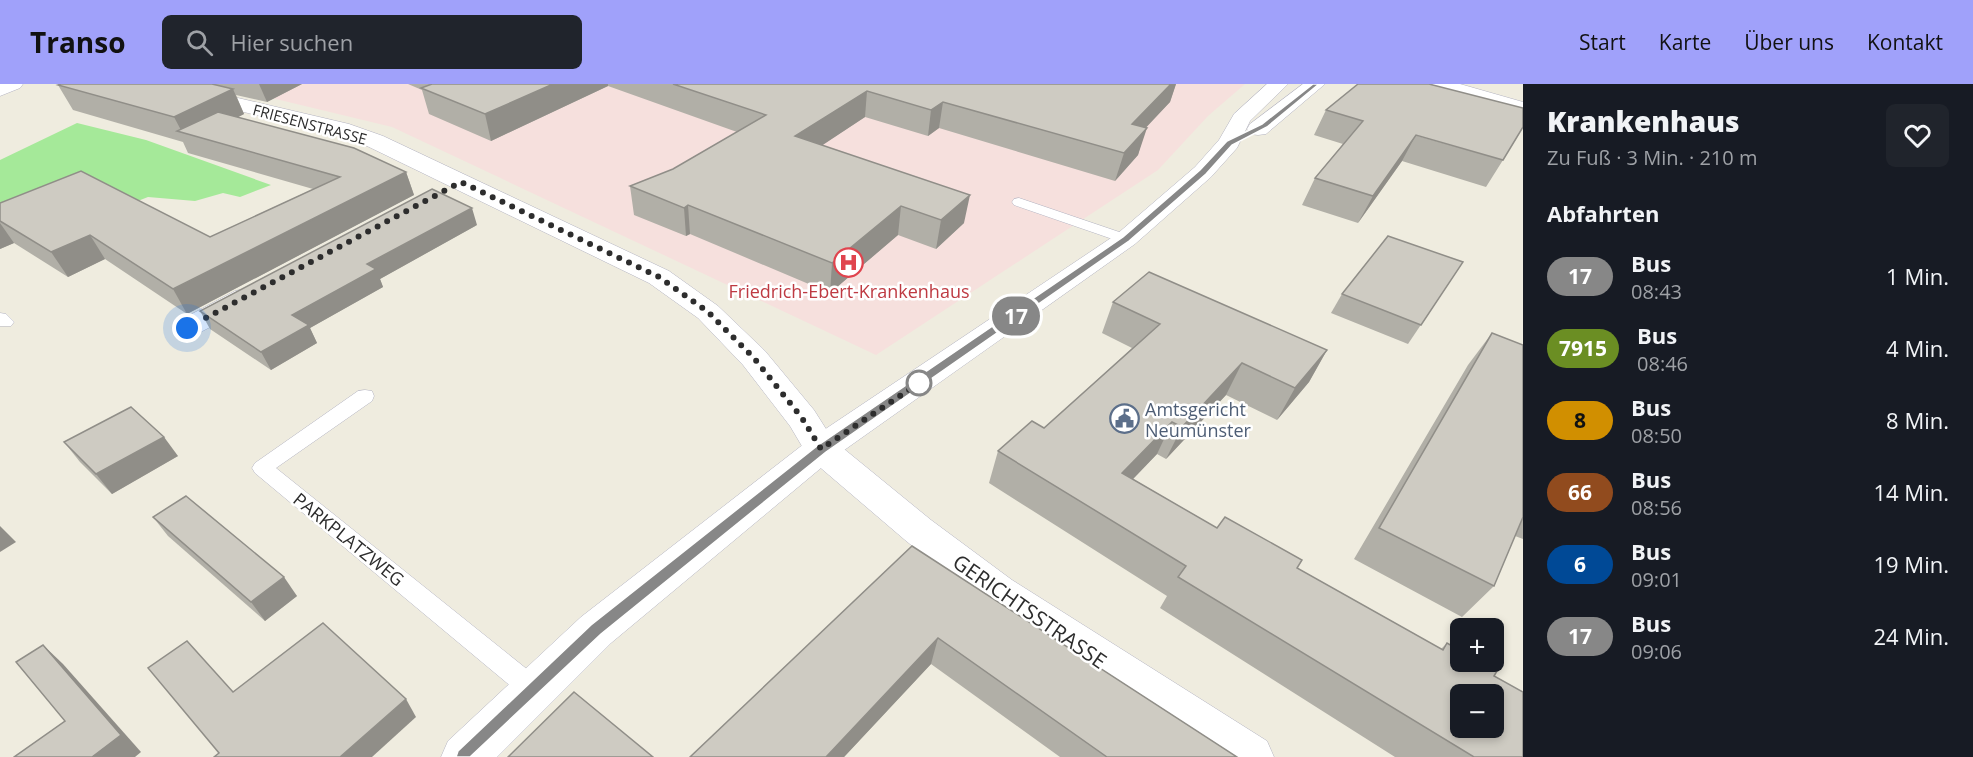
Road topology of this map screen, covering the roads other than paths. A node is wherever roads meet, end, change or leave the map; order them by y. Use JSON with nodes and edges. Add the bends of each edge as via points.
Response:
{"nodes":[{"id":1,"x":13,"y":84,"type":"edge"},
{"id":2,"x":153,"y":84,"type":"edge"},
{"id":3,"x":1278,"y":84,"type":"edge"},
{"id":4,"x":1315,"y":84,"type":"edge"},
{"id":5,"x":0,"y":90,"type":"edge"},
{"id":6,"x":1432,"y":90,"type":"edge"},
{"id":7,"x":1523,"y":108,"type":"edge"},
{"id":8,"x":1523,"y":121,"type":"edge"},
{"id":9,"x":1229,"y":143,"type":"junction"},
{"id":10,"x":461,"y":182,"type":"junction"},
{"id":11,"x":429,"y":199,"type":"edge"},
{"id":12,"x":1019,"y":202,"type":"dead end"},
{"id":13,"x":1126,"y":239,"type":"junction"},
{"id":14,"x":271,"y":283,"type":"edge"},
{"id":15,"x":187,"y":328,"type":"dead end"},
{"id":16,"x":365,"y":396,"type":"dead end"},
{"id":17,"x":821,"y":449,"type":"junction"},
{"id":18,"x":534,"y":690,"type":"junction"},
{"id":19,"x":464,"y":757,"type":"edge"},
{"id":20,"x":1251,"y":757,"type":"edge"}],
"edges":[{"from":1,"to":5,"type":"street"},
{"from":2,"to":10,"type":"street","name":"FRIESENSTRASSE","via":[[341,129]]},
{"from":3,"to":9,"type":"street","via":[[1241,118]]},
{"from":4,"to":9,"type":"street","via":[[1265,126]]},
{"from":6,"to":7,"type":"street"},
{"from":6,"to":8,"type":"street"},
{"from":9,"to":13,"type":"street","via":[[1203,172]]},
{"from":10,"to":11,"type":"street"},
{"from":10,"to":17,"type":"street","name":"FRIESENSTRASSE","via":[[659,277],[708,312],[754,358],[802,418]]},
{"from":12,"to":13,"type":"lane"},
{"from":13,"to":17,"type":"street"},
{"from":14,"to":15,"type":"street"},
{"from":16,"to":18,"type":"lane","name":"PARKPLATZWEG","via":[[262,468]]},
{"from":17,"to":18,"type":"street","via":[[596,630]]},
{"from":17,"to":20,"type":"street","name":"GERICHTSSTRASSE","via":[[998,592]]},
{"from":18,"to":19,"type":"street"}]}
